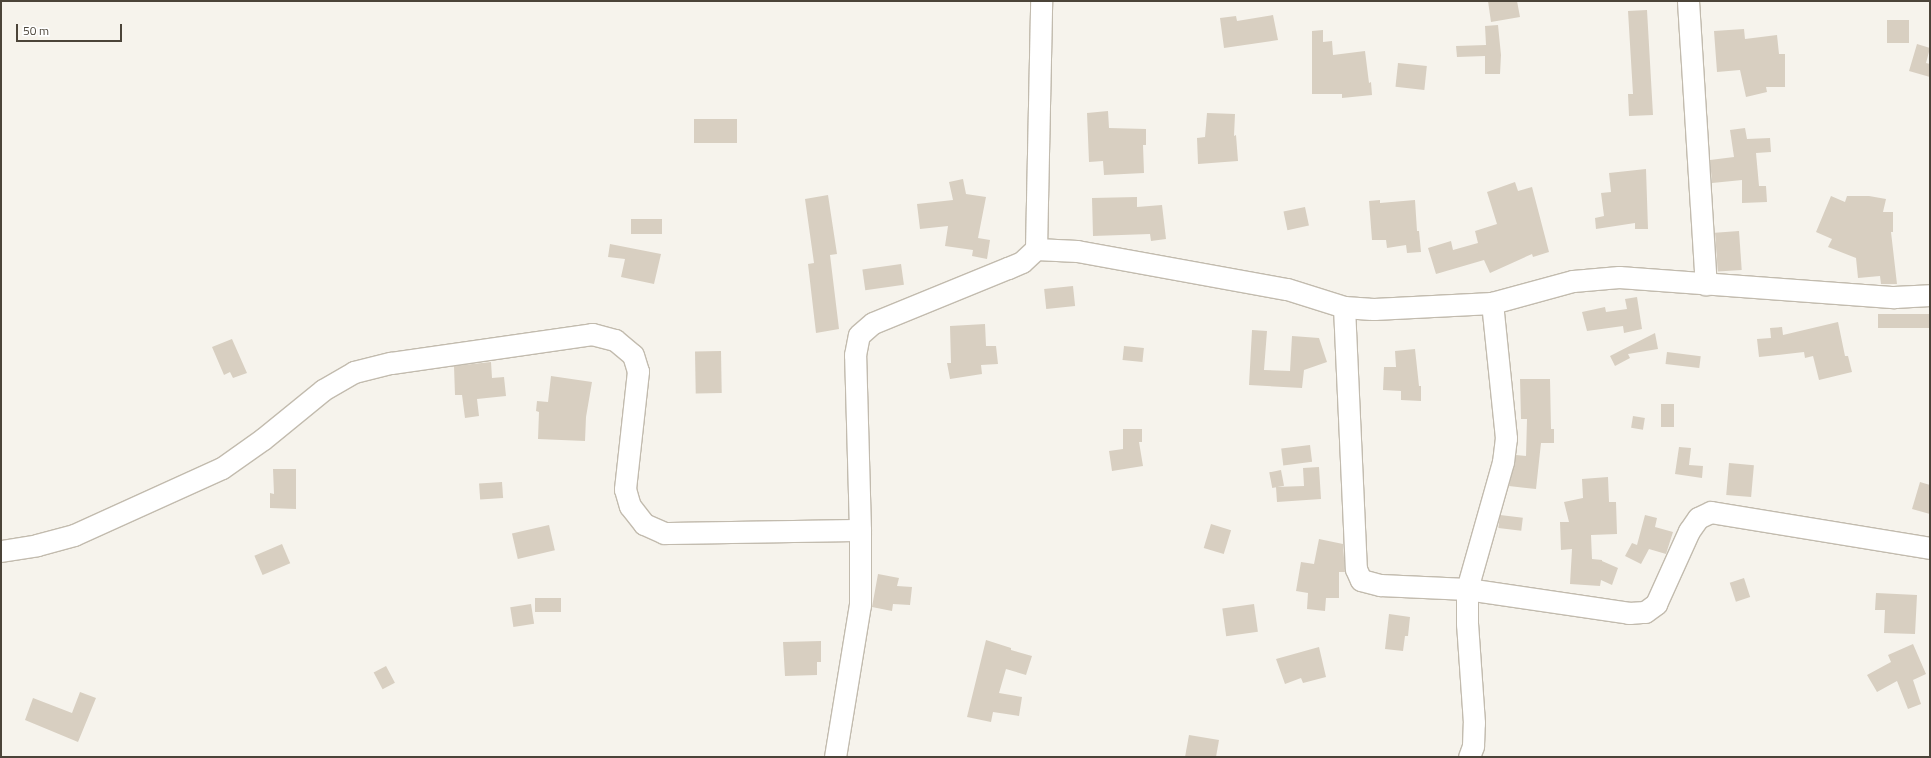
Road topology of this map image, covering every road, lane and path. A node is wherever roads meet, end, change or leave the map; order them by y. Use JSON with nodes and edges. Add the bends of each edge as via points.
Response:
{"nodes":[{"id":1,"x":1041,"y":1,"type":"edge"},
{"id":2,"x":1688,"y":1,"type":"edge"},
{"id":3,"x":1036,"y":249,"type":"junction"},
{"id":4,"x":1706,"y":284,"type":"junction"},
{"id":5,"x":1930,"y":295,"type":"edge"},
{"id":6,"x":1492,"y":303,"type":"junction"},
{"id":7,"x":1344,"y":307,"type":"junction"},
{"id":8,"x":860,"y":530,"type":"junction"},
{"id":9,"x":1930,"y":548,"type":"edge"},
{"id":10,"x":1,"y":551,"type":"edge"},
{"id":11,"x":1467,"y":589,"type":"junction"},
{"id":12,"x":834,"y":757,"type":"edge"},
{"id":13,"x":1469,"y":757,"type":"edge"}],
"edges":[{"from":1,"to":3,"type":"street"},
{"from":2,"to":4,"type":"street"},
{"from":3,"to":7,"type":"street","via":[[1077,251],[1286,289]]},
{"from":3,"to":8,"type":"street","via":[[1022,262],[873,323],[859,336],[855,355]]},
{"from":4,"to":5,"type":"street","via":[[1894,297]]},
{"from":4,"to":6,"type":"street","via":[[1611,278],[1573,281]]},
{"from":6,"to":7,"type":"street","via":[[1374,309]]},
{"from":6,"to":11,"type":"street","via":[[1506,438],[1503,462]]},
{"from":7,"to":11,"type":"street","via":[[1356,569],[1361,580],[1380,585]]},
{"from":8,"to":10,"type":"street","via":[[664,533],[644,524],[630,506],[624,489],[638,371],[633,355],[615,340],[592,334],[392,363],[354,372],[323,390],[263,439],[222,468],[74,535]]},
{"from":8,"to":12,"type":"street","via":[[860,605]]},
{"from":9,"to":11,"type":"street","via":[[1711,512],[1698,518],[1688,531],[1656,604],[1645,612],[1629,613]]},
{"from":11,"to":13,"type":"street","via":[[1474,722],[1473,746]]}]}
